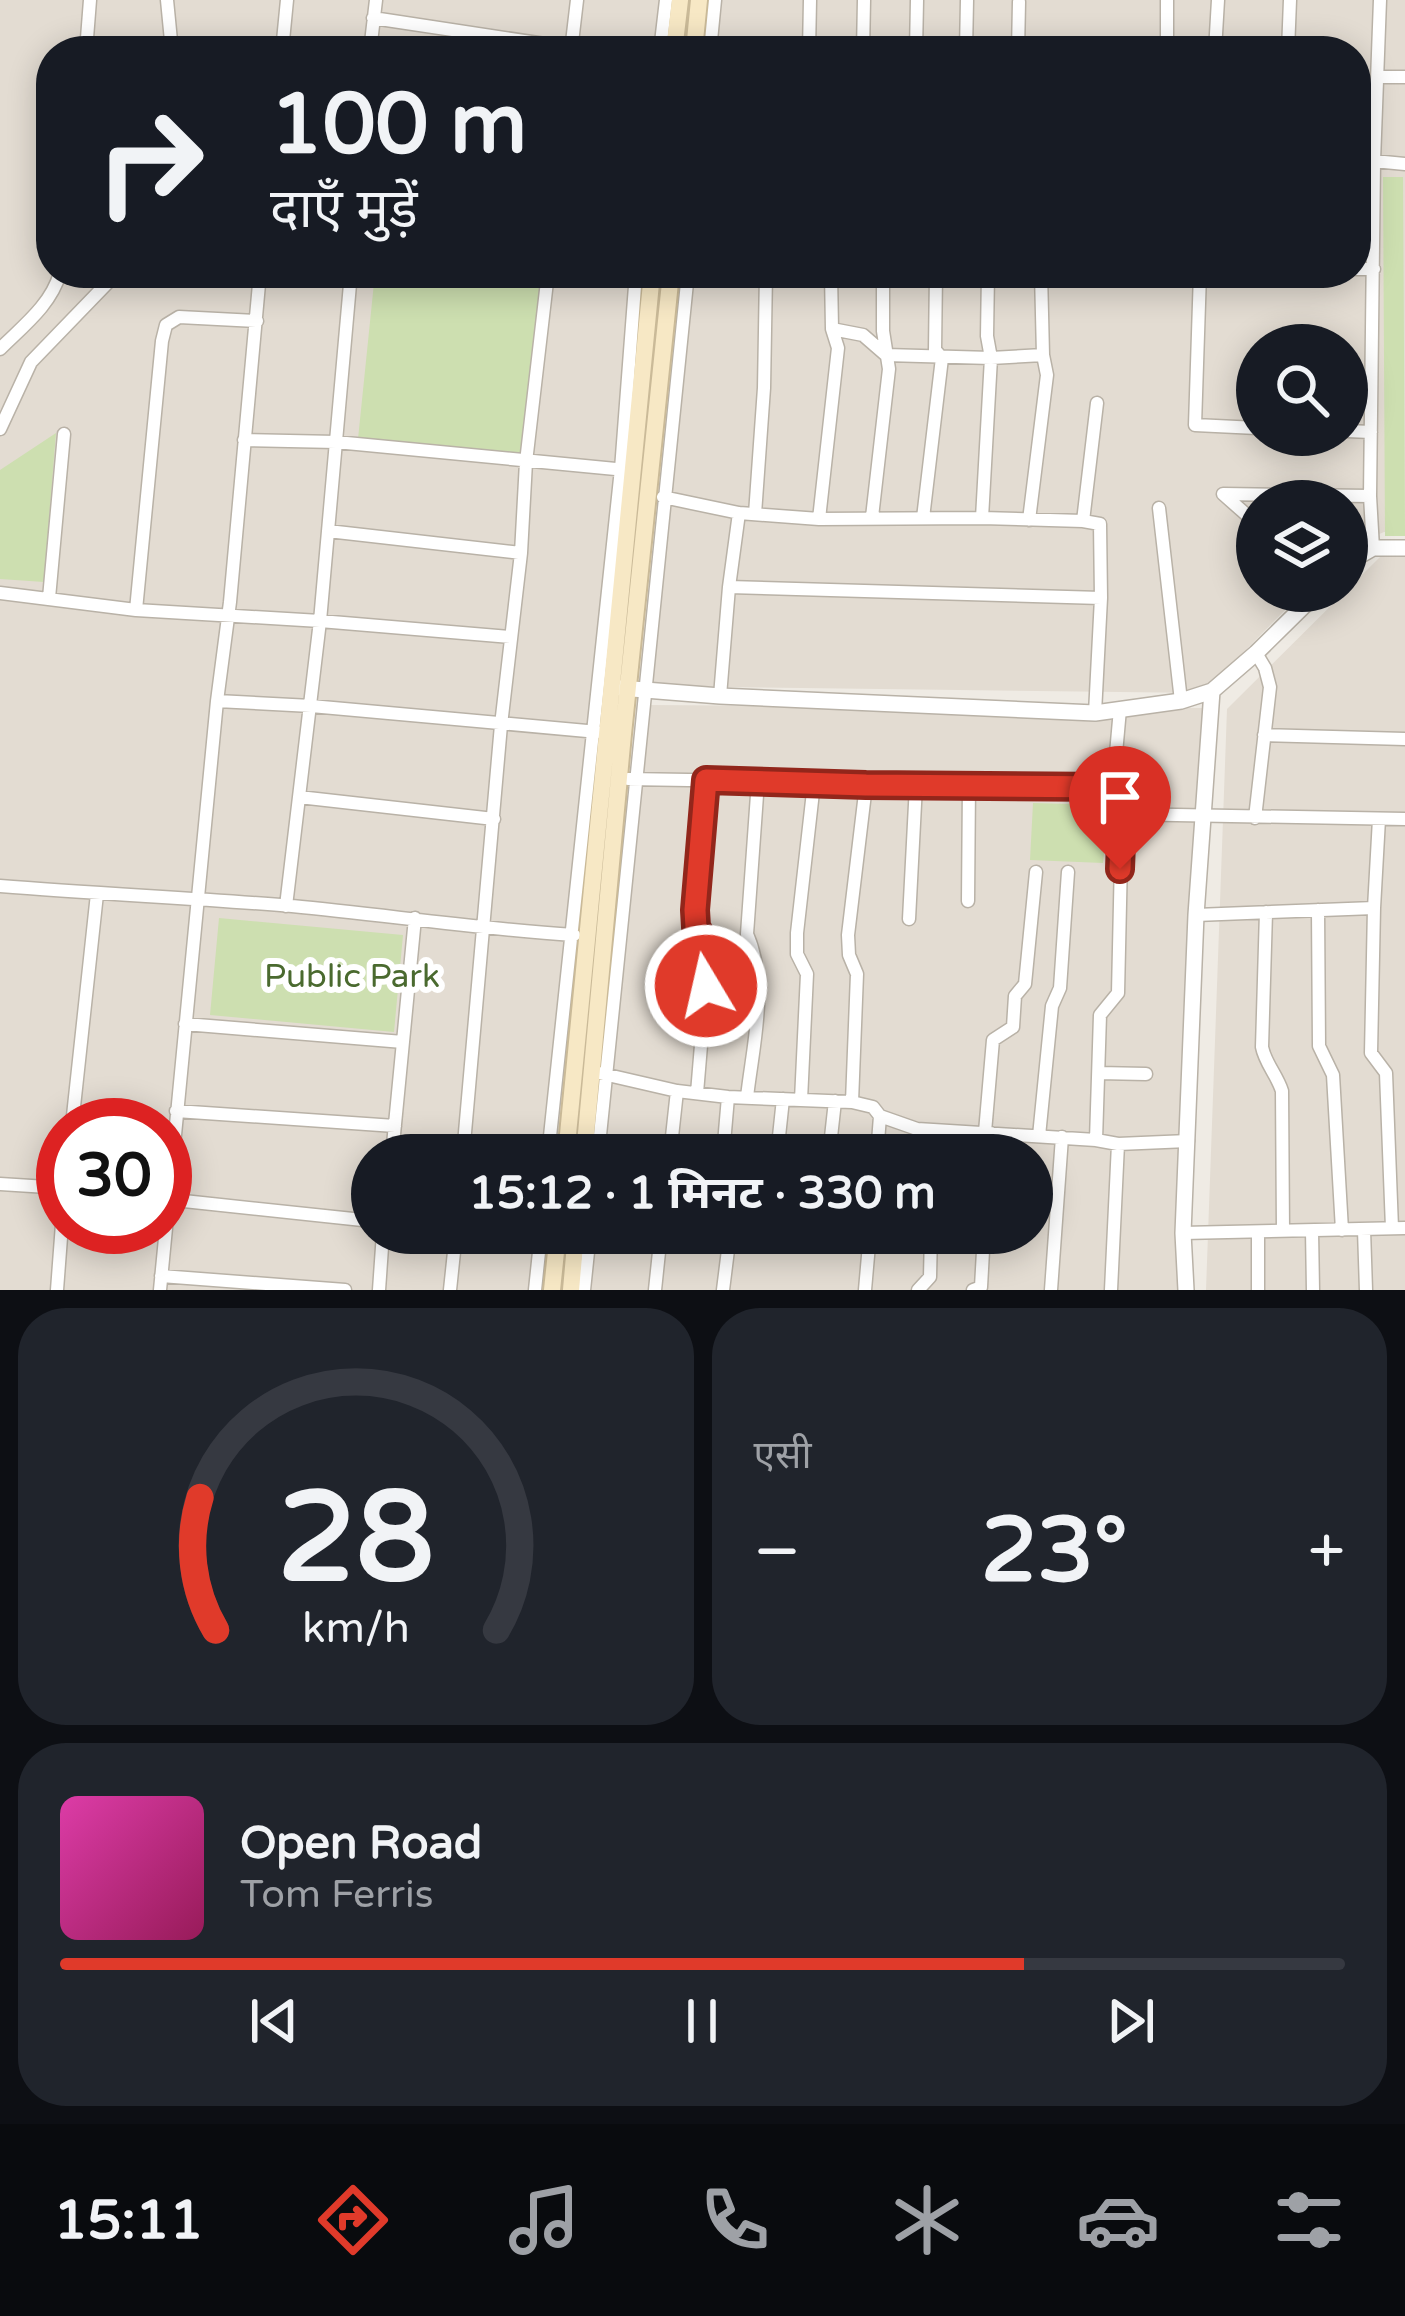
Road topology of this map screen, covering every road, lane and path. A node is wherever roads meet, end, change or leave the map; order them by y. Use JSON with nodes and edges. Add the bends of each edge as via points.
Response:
{"nodes":[{"id":1,"x":90,"y":0,"type":"edge"},
{"id":2,"x":166,"y":0,"type":"edge"},
{"id":3,"x":287,"y":0,"type":"edge"},
{"id":4,"x":376,"y":0,"type":"edge"},
{"id":5,"x":577,"y":0,"type":"edge"},
{"id":6,"x":666,"y":0,"type":"edge"},
{"id":7,"x":680,"y":0,"type":"edge"},
{"id":8,"x":699,"y":0,"type":"edge"},
{"id":9,"x":715,"y":0,"type":"edge"},
{"id":10,"x":810,"y":0,"type":"edge"},
{"id":11,"x":864,"y":0,"type":"edge"},
{"id":12,"x":917,"y":0,"type":"edge"},
{"id":13,"x":967,"y":0,"type":"edge"},
{"id":14,"x":1167,"y":0,"type":"edge"},
{"id":15,"x":1218,"y":0,"type":"edge"},
{"id":16,"x":1290,"y":0,"type":"edge"},
{"id":17,"x":1380,"y":0,"type":"edge"},
{"id":18,"x":1019,"y":2,"type":"edge"},
{"id":19,"x":373,"y":19,"type":"junction"},
{"id":20,"x":87,"y":36,"type":"edge"},
{"id":21,"x":170,"y":36,"type":"edge"},
{"id":22,"x":283,"y":36,"type":"edge"},
{"id":23,"x":371,"y":36,"type":"edge"},
{"id":24,"x":482,"y":36,"type":"edge"},
{"id":25,"x":573,"y":36,"type":"edge"},
{"id":26,"x":662,"y":36,"type":"edge"},
{"id":27,"x":676,"y":36,"type":"edge"},
{"id":28,"x":695,"y":36,"type":"edge"},
{"id":29,"x":711,"y":36,"type":"edge"},
{"id":30,"x":809,"y":36,"type":"edge"},
{"id":31,"x":863,"y":36,"type":"edge"},
{"id":32,"x":916,"y":36,"type":"edge"},
{"id":33,"x":966,"y":36,"type":"edge"},
{"id":34,"x":1018,"y":36,"type":"edge"},
{"id":35,"x":1167,"y":36,"type":"edge"},
{"id":36,"x":1216,"y":36,"type":"edge"},
{"id":37,"x":1289,"y":36,"type":"edge"},
{"id":38,"x":1378,"y":76,"type":"junction"},
{"id":39,"x":1405,"y":77,"type":"edge"},
{"id":40,"x":1374,"y":161,"type":"junction"},
{"id":41,"x":1405,"y":164,"type":"edge"},
{"id":42,"x":1374,"y":269,"type":"joint"},
{"id":43,"x":54,"y":288,"type":"edge"},
{"id":44,"x":103,"y":288,"type":"edge"},
{"id":45,"x":259,"y":288,"type":"edge"},
{"id":46,"x":350,"y":288,"type":"edge"},
{"id":47,"x":546,"y":288,"type":"edge"},
{"id":48,"x":635,"y":288,"type":"edge"},
{"id":49,"x":650,"y":288,"type":"edge"},
{"id":50,"x":670,"y":288,"type":"edge"},
{"id":51,"x":686,"y":288,"type":"edge"},
{"id":52,"x":766,"y":288,"type":"edge"},
{"id":53,"x":831,"y":288,"type":"edge"},
{"id":54,"x":884,"y":288,"type":"edge"},
{"id":55,"x":936,"y":288,"type":"edge"},
{"id":56,"x":988,"y":288,"type":"edge"},
{"id":57,"x":1041,"y":288,"type":"edge"},
{"id":58,"x":1200,"y":288,"type":"edge"},
{"id":59,"x":257,"y":321,"type":"junction"},
{"id":60,"x":832,"y":329,"type":"junction"},
{"id":61,"x":0,"y":349,"type":"edge"},
{"id":62,"x":1042,"y":355,"type":"junction"},
{"id":63,"x":886,"y":356,"type":"junction"},
{"id":64,"x":942,"y":358,"type":"junction"},
{"id":65,"x":991,"y":358,"type":"junction"},
{"id":66,"x":1097,"y":403,"type":"dead end"},
{"id":67,"x":1236,"y":427,"type":"edge"},
{"id":68,"x":0,"y":429,"type":"edge"},
{"id":69,"x":1368,"y":432,"type":"edge"},
{"id":70,"x":1371,"y":432,"type":"junction"},
{"id":71,"x":64,"y":434,"type":"dead end"},
{"id":72,"x":244,"y":440,"type":"junction"},
{"id":73,"x":336,"y":442,"type":"junction"},
{"id":74,"x":526,"y":462,"type":"junction"},
{"id":75,"x":627,"y":470,"type":"junction"},
{"id":76,"x":1236,"y":495,"type":"edge"},
{"id":77,"x":658,"y":496,"type":"junction"},
{"id":78,"x":1370,"y":496,"type":"joint"},
{"id":79,"x":1236,"y":505,"type":"edge"},
{"id":80,"x":1160,"y":508,"type":"dead end"},
{"id":81,"x":739,"y":513,"type":"junction"},
{"id":82,"x":754,"y":514,"type":"junction"},
{"id":83,"x":872,"y":517,"type":"junction"},
{"id":84,"x":923,"y":518,"type":"junction"},
{"id":85,"x":982,"y":518,"type":"junction"},
{"id":86,"x":819,"y":519,"type":"junction"},
{"id":87,"x":1029,"y":520,"type":"junction"},
{"id":88,"x":1083,"y":520,"type":"junction"},
{"id":89,"x":328,"y":531,"type":"junction"},
{"id":90,"x":1373,"y":548,"type":"junction"},
{"id":91,"x":1405,"y":548,"type":"edge"},
{"id":92,"x":1368,"y":551,"type":"edge"},
{"id":93,"x":521,"y":553,"type":"junction"},
{"id":94,"x":729,"y":587,"type":"junction"},
{"id":95,"x":0,"y":593,"type":"edge"},
{"id":96,"x":49,"y":598,"type":"junction"},
{"id":97,"x":1101,"y":598,"type":"junction"},
{"id":98,"x":136,"y":610,"type":"junction"},
{"id":99,"x":1298,"y":612,"type":"edge"},
{"id":100,"x":228,"y":617,"type":"junction"},
{"id":101,"x":320,"y":621,"type":"junction"},
{"id":102,"x":511,"y":637,"type":"junction"},
{"id":103,"x":1256,"y":653,"type":"junction"},
{"id":104,"x":628,"y":688,"type":"junction"},
{"id":105,"x":1212,"y":691,"type":"junction"},
{"id":106,"x":720,"y":696,"type":"junction"},
{"id":107,"x":217,"y":701,"type":"junction"},
{"id":108,"x":1181,"y":701,"type":"junction"},
{"id":109,"x":311,"y":706,"type":"junction"},
{"id":110,"x":1120,"y":709,"type":"junction"},
{"id":111,"x":1095,"y":713,"type":"junction"},
{"id":112,"x":501,"y":725,"type":"junction"},
{"id":113,"x":607,"y":733,"type":"junction"},
{"id":114,"x":1264,"y":735,"type":"junction"},
{"id":115,"x":1405,"y":739,"type":"edge"},
{"id":116,"x":627,"y":779,"type":"junction"},
{"id":117,"x":706,"y":780,"type":"junction"},
{"id":118,"x":758,"y":781,"type":"junction"},
{"id":119,"x":814,"y":783,"type":"junction"},
{"id":120,"x":969,"y":784,"type":"junction"},
{"id":121,"x":866,"y":785,"type":"junction"},
{"id":122,"x":916,"y":785,"type":"junction"},
{"id":123,"x":1113,"y":787,"type":"junction"},
{"id":124,"x":299,"y":797,"type":"junction"},
{"id":125,"x":1122,"y":814,"type":"junction"},
{"id":126,"x":1203,"y":817,"type":"junction"},
{"id":127,"x":1255,"y":818,"type":"junction"},
{"id":128,"x":494,"y":819,"type":"junction"},
{"id":129,"x":1379,"y":819,"type":"junction"},
{"id":130,"x":1405,"y":819,"type":"edge"},
{"id":131,"x":1036,"y":872,"type":"dead end"},
{"id":132,"x":1068,"y":872,"type":"dead end"},
{"id":133,"x":0,"y":886,"type":"edge"},
{"id":134,"x":97,"y":894,"type":"junction"},
{"id":135,"x":197,"y":901,"type":"junction"},
{"id":136,"x":968,"y":901,"type":"dead end"},
{"id":137,"x":286,"y":906,"type":"junction"},
{"id":138,"x":1373,"y":908,"type":"junction"},
{"id":139,"x":1318,"y":910,"type":"junction"},
{"id":140,"x":1266,"y":912,"type":"junction"},
{"id":141,"x":1196,"y":915,"type":"junction"},
{"id":142,"x":415,"y":918,"type":"junction"},
{"id":143,"x":910,"y":919,"type":"dead end"},
{"id":144,"x":484,"y":929,"type":"junction"},
{"id":145,"x":579,"y":935,"type":"junction"},
{"id":146,"x":185,"y":1024,"type":"junction"},
{"id":147,"x":403,"y":1042,"type":"junction"},
{"id":148,"x":590,"y":1072,"type":"junction"},
{"id":149,"x":1099,"y":1073,"type":"junction"},
{"id":150,"x":1146,"y":1074,"type":"dead end"},
{"id":151,"x":677,"y":1091,"type":"junction"},
{"id":152,"x":697,"y":1093,"type":"junction"},
{"id":153,"x":728,"y":1097,"type":"junction"},
{"id":154,"x":747,"y":1097,"type":"junction"},
{"id":155,"x":75,"y":1098,"type":"edge"},
{"id":156,"x":177,"y":1098,"type":"edge"},
{"id":157,"x":783,"y":1099,"type":"junction"},
{"id":158,"x":801,"y":1100,"type":"junction"},
{"id":159,"x":835,"y":1101,"type":"junction"},
{"id":160,"x":852,"y":1102,"type":"junction"},
{"id":161,"x":192,"y":1112,"type":"edge"},
{"id":162,"x":880,"y":1115,"type":"junction"},
{"id":163,"x":395,"y":1126,"type":"junction"},
{"id":164,"x":933,"y":1130,"type":"junction"},
{"id":165,"x":988,"y":1133,"type":"junction"},
{"id":166,"x":394,"y":1134,"type":"edge"},
{"id":167,"x":465,"y":1134,"type":"edge"},
{"id":168,"x":551,"y":1134,"type":"edge"},
{"id":169,"x":572,"y":1134,"type":"edge"},
{"id":170,"x":586,"y":1134,"type":"edge"},
{"id":171,"x":596,"y":1134,"type":"edge"},
{"id":172,"x":672,"y":1134,"type":"edge"},
{"id":173,"x":725,"y":1134,"type":"edge"},
{"id":174,"x":779,"y":1134,"type":"edge"},
{"id":175,"x":831,"y":1134,"type":"edge"},
{"id":176,"x":879,"y":1134,"type":"edge"},
{"id":177,"x":933,"y":1134,"type":"edge"},
{"id":178,"x":1005,"y":1134,"type":"edge"},
{"id":179,"x":1039,"y":1134,"type":"edge"},
{"id":180,"x":1053,"y":1137,"type":"edge"},
{"id":181,"x":1062,"y":1137,"type":"junction"},
{"id":182,"x":1096,"y":1140,"type":"junction"},
{"id":183,"x":1188,"y":1141,"type":"junction"},
{"id":184,"x":1118,"y":1144,"type":"junction"},
{"id":185,"x":0,"y":1184,"type":"edge"},
{"id":186,"x":36,"y":1187,"type":"edge"},
{"id":187,"x":192,"y":1202,"type":"edge"},
{"id":188,"x":351,"y":1219,"type":"edge"},
{"id":189,"x":1398,"y":1228,"type":"edge"},
{"id":190,"x":1342,"y":1230,"type":"junction"},
{"id":191,"x":1364,"y":1230,"type":"junction"},
{"id":192,"x":1283,"y":1231,"type":"junction"},
{"id":193,"x":1312,"y":1231,"type":"junction"},
{"id":194,"x":1258,"y":1232,"type":"junction"},
{"id":195,"x":1183,"y":1233,"type":"junction"},
{"id":196,"x":60,"y":1254,"type":"edge"},
{"id":197,"x":382,"y":1254,"type":"edge"},
{"id":198,"x":454,"y":1254,"type":"edge"},
{"id":199,"x":546,"y":1254,"type":"edge"},
{"id":200,"x":552,"y":1254,"type":"edge"},
{"id":201,"x":574,"y":1254,"type":"edge"},
{"id":202,"x":588,"y":1254,"type":"edge"},
{"id":203,"x":659,"y":1254,"type":"edge"},
{"id":204,"x":728,"y":1254,"type":"edge"},
{"id":205,"x":868,"y":1254,"type":"edge"},
{"id":206,"x":931,"y":1254,"type":"edge"},
{"id":207,"x":983,"y":1254,"type":"edge"},
{"id":208,"x":161,"y":1283,"type":"edge"},
{"id":209,"x":57,"y":1290,"type":"edge"},
{"id":210,"x":345,"y":1290,"type":"edge"},
{"id":211,"x":380,"y":1290,"type":"edge"},
{"id":212,"x":450,"y":1290,"type":"edge"},
{"id":213,"x":535,"y":1290,"type":"edge"},
{"id":214,"x":552,"y":1290,"type":"edge"},
{"id":215,"x":571,"y":1290,"type":"edge"},
{"id":216,"x":584,"y":1290,"type":"edge"},
{"id":217,"x":655,"y":1290,"type":"edge"},
{"id":218,"x":723,"y":1290,"type":"edge"},
{"id":219,"x":865,"y":1290,"type":"edge"},
{"id":220,"x":918,"y":1290,"type":"edge"},
{"id":221,"x":974,"y":1290,"type":"edge"},
{"id":222,"x":1051,"y":1290,"type":"edge"},
{"id":223,"x":1112,"y":1290,"type":"edge"},
{"id":224,"x":1186,"y":1290,"type":"edge"},
{"id":225,"x":1258,"y":1290,"type":"edge"},
{"id":226,"x":1313,"y":1290,"type":"edge"},
{"id":227,"x":1366,"y":1290,"type":"edge"}],
"edges":[{"from":1,"to":20,"type":"street"},
{"from":2,"to":21,"type":"street"},
{"from":3,"to":22,"type":"street"},
{"from":4,"to":19,"type":"street"},
{"from":5,"to":25,"type":"street"},
{"from":6,"to":26,"type":"street"},
{"from":7,"to":27,"type":"main road"},
{"from":8,"to":28,"type":"main road"},
{"from":9,"to":29,"type":"street"},
{"from":10,"to":30,"type":"street"},
{"from":11,"to":31,"type":"street"},
{"from":12,"to":32,"type":"street"},
{"from":13,"to":33,"type":"street"},
{"from":14,"to":35,"type":"street"},
{"from":15,"to":36,"type":"street"},
{"from":16,"to":37,"type":"street"},
{"from":17,"to":38,"type":"street"},
{"from":18,"to":34,"type":"street"},
{"from":19,"to":23,"type":"street"},
{"from":19,"to":24,"type":"street"},
{"from":38,"to":39,"type":"street"},
{"from":38,"to":40,"type":"street"},
{"from":40,"to":41,"type":"street"},
{"from":40,"to":42,"type":"street"},
{"from":42,"to":70,"type":"street"},
{"from":43,"to":61,"type":"street"},
{"from":44,"to":68,"type":"street","via":[[31,362]]},
{"from":45,"to":59,"type":"street"},
{"from":46,"to":73,"type":"street"},
{"from":47,"to":74,"type":"street"},
{"from":48,"to":75,"type":"street"},
{"from":49,"to":75,"type":"main road"},
{"from":50,"to":77,"type":"main road"},
{"from":51,"to":77,"type":"street"},
{"from":52,"to":82,"type":"street"},
{"from":53,"to":60,"type":"street"},
{"from":54,"to":63,"type":"street"},
{"from":55,"to":64,"type":"street","via":[[935,350]]},
{"from":56,"to":65,"type":"street"},
{"from":57,"to":62,"type":"street"},
{"from":58,"to":67,"type":"street","via":[[1195,425]]},
{"from":59,"to":72,"type":"street"},
{"from":59,"to":98,"type":"street","via":[[178,317],[166,325]]},
{"from":60,"to":63,"type":"street","via":[[863,334]]},
{"from":60,"to":86,"type":"street","via":[[838,348]]},
{"from":62,"to":65,"type":"street"},
{"from":62,"to":87,"type":"street","via":[[1047,375]]},
{"from":63,"to":64,"type":"street"},
{"from":63,"to":83,"type":"street"},
{"from":64,"to":65,"type":"street"},
{"from":64,"to":84,"type":"street"},
{"from":65,"to":85,"type":"street"},
{"from":66,"to":88,"type":"street"},
{"from":69,"to":70,"type":"street"},
{"from":70,"to":78,"type":"street"},
{"from":71,"to":96,"type":"street"},
{"from":72,"to":73,"type":"street"},
{"from":72,"to":100,"type":"street"},
{"from":73,"to":74,"type":"street"},
{"from":73,"to":89,"type":"street"},
{"from":74,"to":75,"type":"street"},
{"from":74,"to":93,"type":"street"},
{"from":75,"to":104,"type":"main road"},
{"from":75,"to":113,"type":"street"},
{"from":76,"to":79,"type":"street","via":[[1223,494]]},
{"from":77,"to":81,"type":"street"},
{"from":77,"to":104,"type":"main road"},
{"from":78,"to":90,"type":"street"},
{"from":80,"to":108,"type":"street"},
{"from":81,"to":82,"type":"street"},
{"from":81,"to":94,"type":"street"},
{"from":82,"to":86,"type":"street"},
{"from":83,"to":84,"type":"street"},
{"from":83,"to":86,"type":"street"},
{"from":84,"to":85,"type":"street"},
{"from":85,"to":87,"type":"street"},
{"from":87,"to":88,"type":"street"},
{"from":88,"to":97,"type":"street","via":[[1100,524]]},
{"from":89,"to":93,"type":"street"},
{"from":89,"to":101,"type":"street"},
{"from":90,"to":91,"type":"street"},
{"from":90,"to":92,"type":"street"},
{"from":93,"to":102,"type":"street"},
{"from":94,"to":97,"type":"street"},
{"from":94,"to":106,"type":"street"},
{"from":95,"to":96,"type":"street"},
{"from":96,"to":98,"type":"street"},
{"from":97,"to":111,"type":"street"},
{"from":98,"to":100,"type":"street"},
{"from":99,"to":103,"type":"street"},
{"from":100,"to":101,"type":"street"},
{"from":100,"to":107,"type":"street"},
{"from":101,"to":102,"type":"street"},
{"from":101,"to":109,"type":"street"},
{"from":102,"to":112,"type":"street"},
{"from":103,"to":105,"type":"street"},
{"from":103,"to":114,"type":"street","via":[[1270,687]]},
{"from":104,"to":106,"type":"street"},
{"from":104,"to":113,"type":"main road"},
{"from":104,"to":116,"type":"street"},
{"from":105,"to":108,"type":"street"},
{"from":105,"to":126,"type":"street"},
{"from":106,"to":111,"type":"street"},
{"from":107,"to":109,"type":"street"},
{"from":107,"to":135,"type":"street"},
{"from":108,"to":110,"type":"street"},
{"from":109,"to":112,"type":"street"},
{"from":109,"to":124,"type":"street"},
{"from":110,"to":111,"type":"street"},
{"from":110,"to":123,"type":"street"},
{"from":112,"to":113,"type":"street"},
{"from":112,"to":128,"type":"street"},
{"from":113,"to":116,"type":"main road"},
{"from":113,"to":145,"type":"main road"},
{"from":114,"to":115,"type":"street"},
{"from":114,"to":127,"type":"street"},
{"from":116,"to":117,"type":"street"},
{"from":116,"to":148,"type":"main road"},
{"from":117,"to":118,"type":"street"},
{"from":117,"to":152,"type":"street","via":[[695,910],[709,950]]},
{"from":118,"to":119,"type":"street"},
{"from":118,"to":154,"type":"street","via":[[747,934],[760,978]]},
{"from":119,"to":121,"type":"street"},
{"from":119,"to":158,"type":"street","via":[[796,933],[807,974]]},
{"from":120,"to":122,"type":"street"},
{"from":120,"to":123,"type":"street"},
{"from":120,"to":136,"type":"street"},
{"from":121,"to":122,"type":"street"},
{"from":121,"to":160,"type":"street","via":[[848,935],[857,974]]},
{"from":122,"to":143,"type":"street"},
{"from":123,"to":125,"type":"street"},
{"from":124,"to":128,"type":"street"},
{"from":124,"to":137,"type":"street"},
{"from":125,"to":126,"type":"street"},
{"from":125,"to":149,"type":"street","via":[[1118,993],[1100,1015]]},
{"from":126,"to":127,"type":"street"},
{"from":126,"to":141,"type":"street"},
{"from":127,"to":129,"type":"street"},
{"from":128,"to":144,"type":"street"},
{"from":129,"to":130,"type":"street"},
{"from":129,"to":138,"type":"street"},
{"from":131,"to":165,"type":"street","via":[[1025,984],[1015,996],[1013,1027],[993,1040]]},
{"from":132,"to":179,"type":"street"},
{"from":133,"to":134,"type":"street"},
{"from":134,"to":135,"type":"street"},
{"from":134,"to":155,"type":"street"},
{"from":135,"to":137,"type":"street"},
{"from":135,"to":146,"type":"street"},
{"from":137,"to":142,"type":"street"},
{"from":138,"to":139,"type":"street"},
{"from":138,"to":189,"type":"street","via":[[1371,1053],[1386,1073]]},
{"from":139,"to":140,"type":"street"},
{"from":139,"to":190,"type":"street","via":[[1319,1046],[1333,1075]]},
{"from":140,"to":141,"type":"street"},
{"from":140,"to":192,"type":"street","via":[[1262,1047],[1282,1091]]},
{"from":141,"to":183,"type":"street"},
{"from":142,"to":144,"type":"street"},
{"from":142,"to":147,"type":"street"},
{"from":144,"to":145,"type":"street"},
{"from":144,"to":167,"type":"street"},
{"from":145,"to":148,"type":"main road"},
{"from":145,"to":168,"type":"street"},
{"from":146,"to":147,"type":"street"},
{"from":146,"to":156,"type":"street"},
{"from":147,"to":163,"type":"street"},
{"from":148,"to":151,"type":"street"},
{"from":148,"to":169,"type":"main road"},
{"from":148,"to":170,"type":"main road"},
{"from":148,"to":171,"type":"street"},
{"from":149,"to":150,"type":"street"},
{"from":149,"to":182,"type":"street"},
{"from":151,"to":152,"type":"street"},
{"from":151,"to":172,"type":"street"},
{"from":152,"to":153,"type":"street"},
{"from":153,"to":154,"type":"street"},
{"from":153,"to":173,"type":"street"},
{"from":154,"to":157,"type":"street"},
{"from":157,"to":158,"type":"street"},
{"from":157,"to":174,"type":"street"},
{"from":158,"to":159,"type":"street"},
{"from":159,"to":160,"type":"street"},
{"from":159,"to":175,"type":"street"},
{"from":160,"to":162,"type":"street"},
{"from":161,"to":163,"type":"street"},
{"from":162,"to":164,"type":"street"},
{"from":162,"to":176,"type":"street"},
{"from":163,"to":166,"type":"street"},
{"from":164,"to":165,"type":"street"},
{"from":164,"to":177,"type":"street"},
{"from":165,"to":178,"type":"street"},
{"from":180,"to":181,"type":"street"},
{"from":181,"to":182,"type":"street"},
{"from":181,"to":222,"type":"street"},
{"from":182,"to":184,"type":"street"},
{"from":183,"to":184,"type":"street"},
{"from":183,"to":195,"type":"street"},
{"from":184,"to":223,"type":"street"},
{"from":185,"to":186,"type":"street"},
{"from":187,"to":188,"type":"street"},
{"from":189,"to":191,"type":"street"},
{"from":190,"to":191,"type":"street"},
{"from":190,"to":193,"type":"street"},
{"from":191,"to":227,"type":"street"},
{"from":192,"to":193,"type":"street"},
{"from":192,"to":194,"type":"street"},
{"from":193,"to":226,"type":"street"},
{"from":194,"to":195,"type":"street"},
{"from":194,"to":225,"type":"street"},
{"from":195,"to":224,"type":"street"},
{"from":196,"to":209,"type":"street"},
{"from":197,"to":211,"type":"street"},
{"from":198,"to":212,"type":"street"},
{"from":199,"to":213,"type":"street"},
{"from":200,"to":214,"type":"main road"},
{"from":201,"to":215,"type":"main road"},
{"from":202,"to":216,"type":"street"},
{"from":203,"to":217,"type":"street"},
{"from":204,"to":218,"type":"street"},
{"from":205,"to":219,"type":"street"},
{"from":206,"to":220,"type":"street","via":[[931,1277]]},
{"from":207,"to":221,"type":"street","via":[[981,1287]]},
{"from":208,"to":210,"type":"street"}]}
